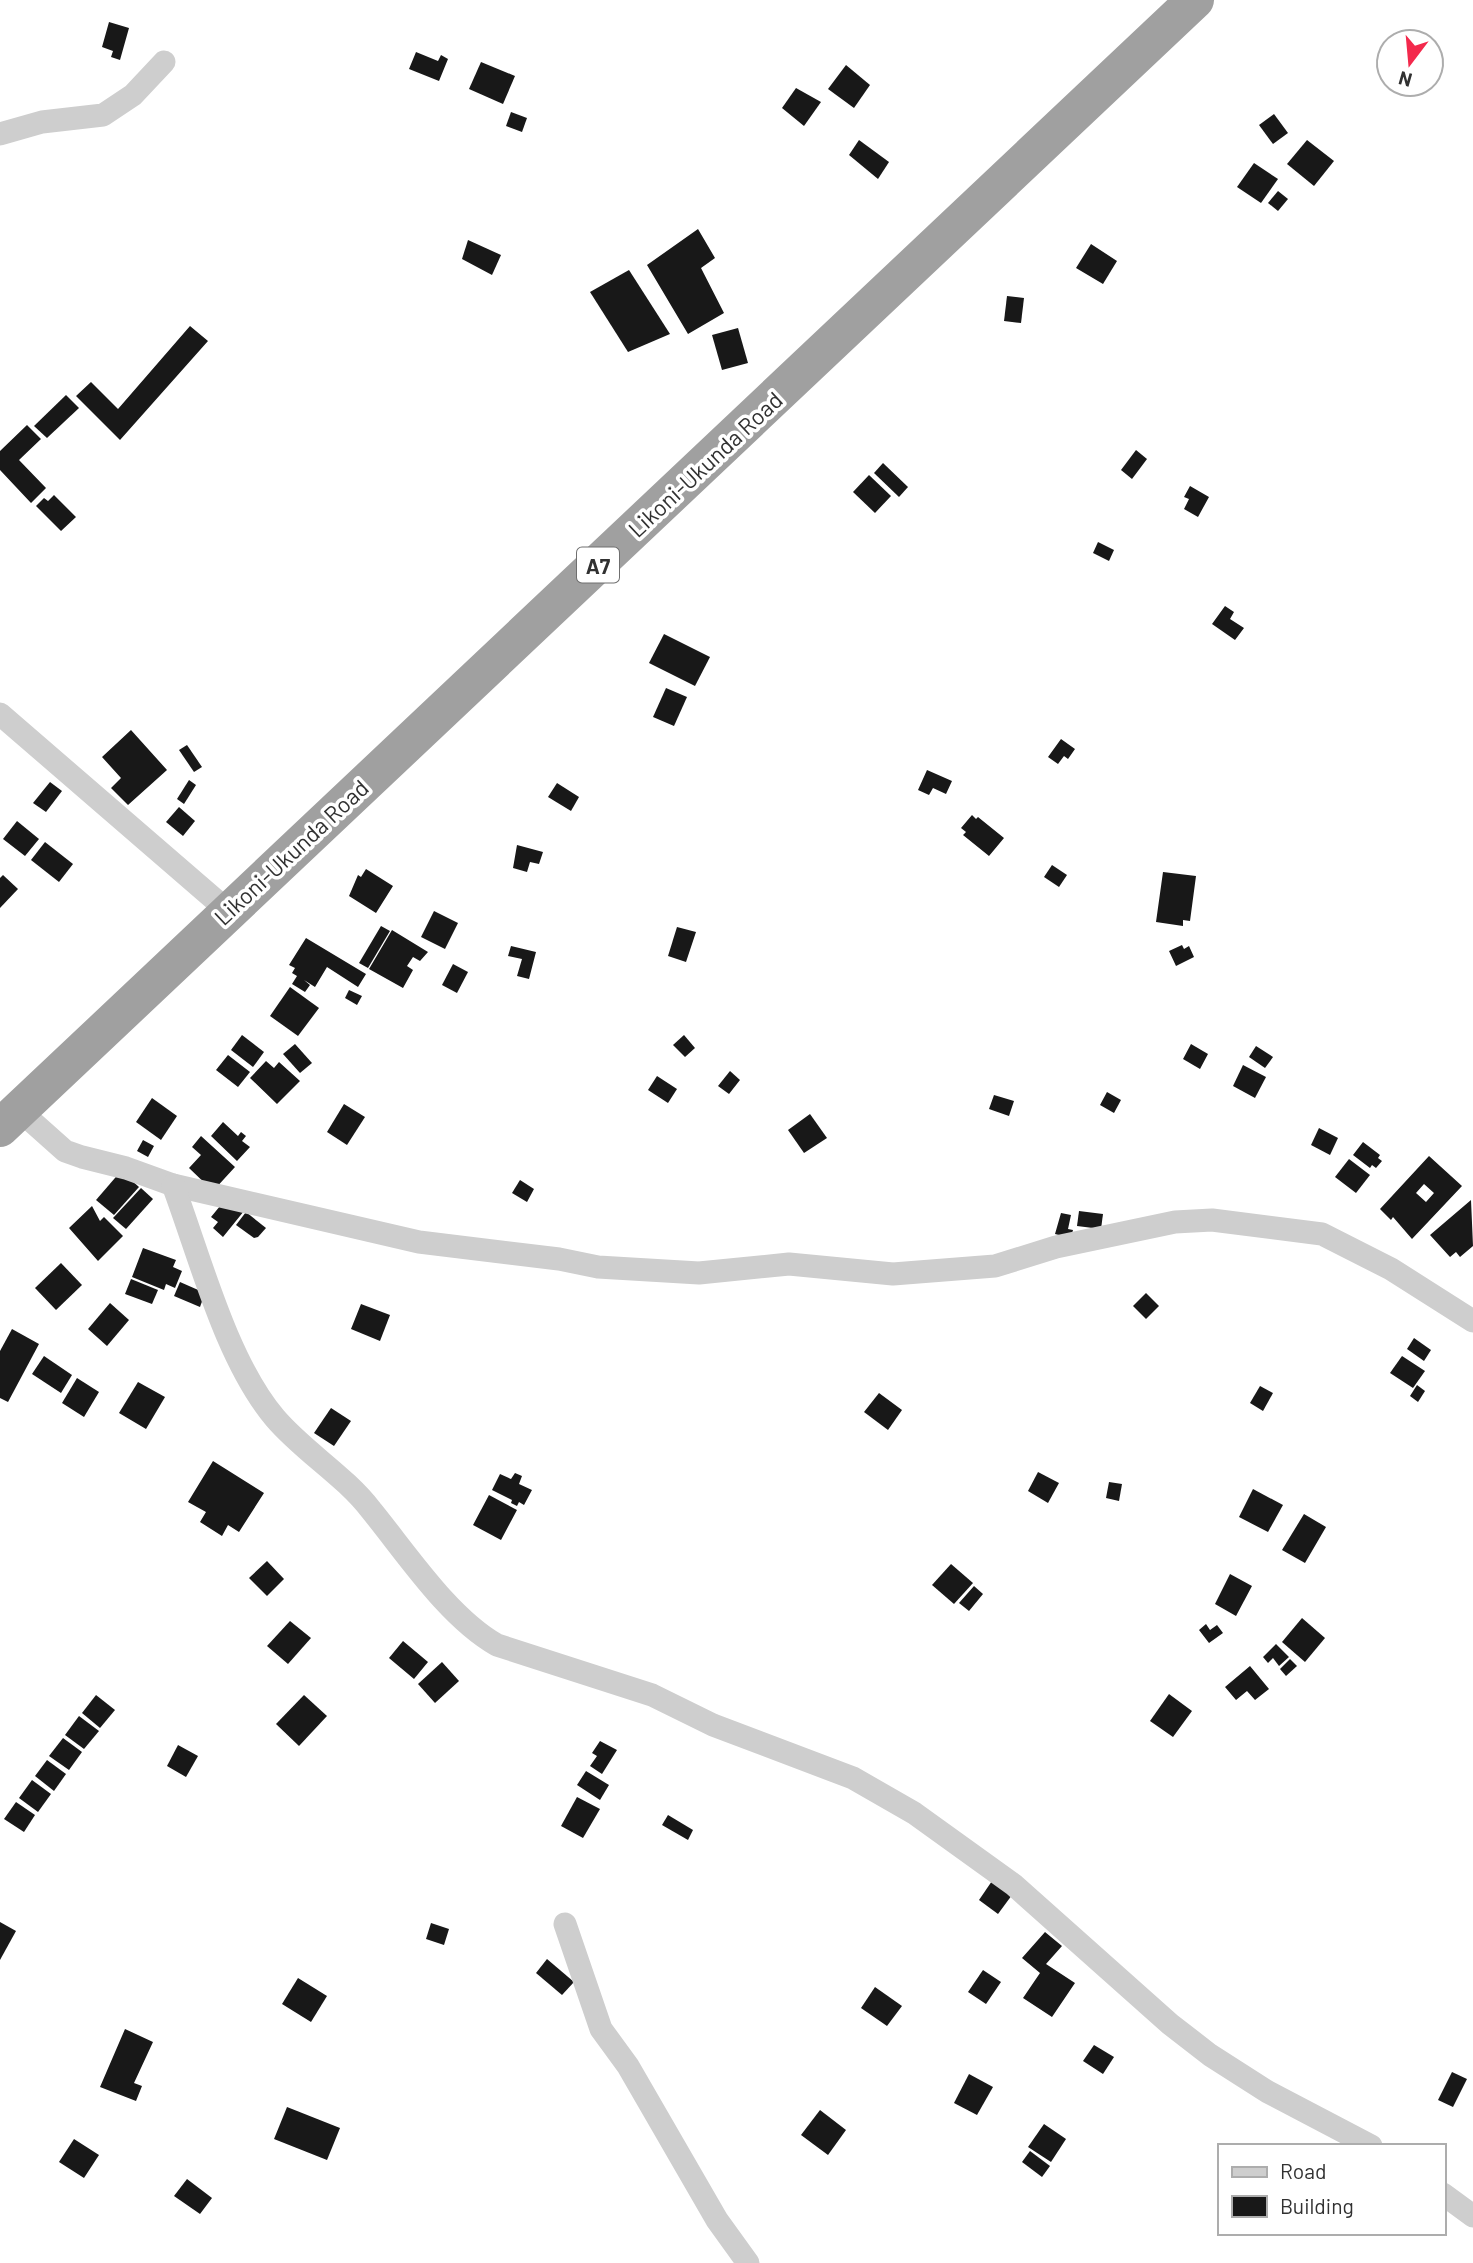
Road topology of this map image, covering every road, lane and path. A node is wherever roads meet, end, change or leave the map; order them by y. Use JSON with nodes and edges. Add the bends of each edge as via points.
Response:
{"nodes":[{"id":1,"x":1195,"y":0,"type":"edge"},
{"id":2,"x":164,"y":62,"type":"dead end"},
{"id":3,"x":0,"y":134,"type":"edge"},
{"id":4,"x":0,"y":715,"type":"edge"},
{"id":5,"x":228,"y":911,"type":"junction"},
{"id":6,"x":9,"y":1119,"type":"edge"},
{"id":7,"x":173,"y":1185,"type":"junction"},
{"id":8,"x":1473,"y":1321,"type":"edge"},
{"id":9,"x":565,"y":1924,"type":"dead end"},
{"id":10,"x":1367,"y":2144,"type":"edge"},
{"id":11,"x":1445,"y":2195,"type":"edge"},
{"id":12,"x":1473,"y":2216,"type":"edge"},
{"id":13,"x":748,"y":2263,"type":"edge"}],
"edges":[{"from":1,"to":5,"type":"highway","name":"Likoni-Ukunda Road","number":"A7"},
{"from":2,"to":3,"type":"street","via":[[133,95],[103,115],[42,122]]},
{"from":4,"to":5,"type":"street"},
{"from":5,"to":6,"type":"highway","name":"Likoni-Ukunda Road","number":"A7"},
{"from":6,"to":7,"type":"street","via":[[65,1151]]},
{"from":7,"to":8,"type":"street","via":[[419,1242],[598,1267],[699,1273],[789,1264],[893,1274],[995,1266],[1056,1247],[1175,1222],[1212,1220],[1322,1234],[1391,1269]]},
{"from":7,"to":10,"type":"street","via":[[237,1357],[275,1418],[364,1501],[478,1634],[497,1645],[652,1695],[713,1725],[853,1778],[1014,1885],[1210,2055],[1268,2092]]},
{"from":9,"to":13,"type":"street","via":[[601,2029]]},
{"from":11,"to":12,"type":"street"}]}
